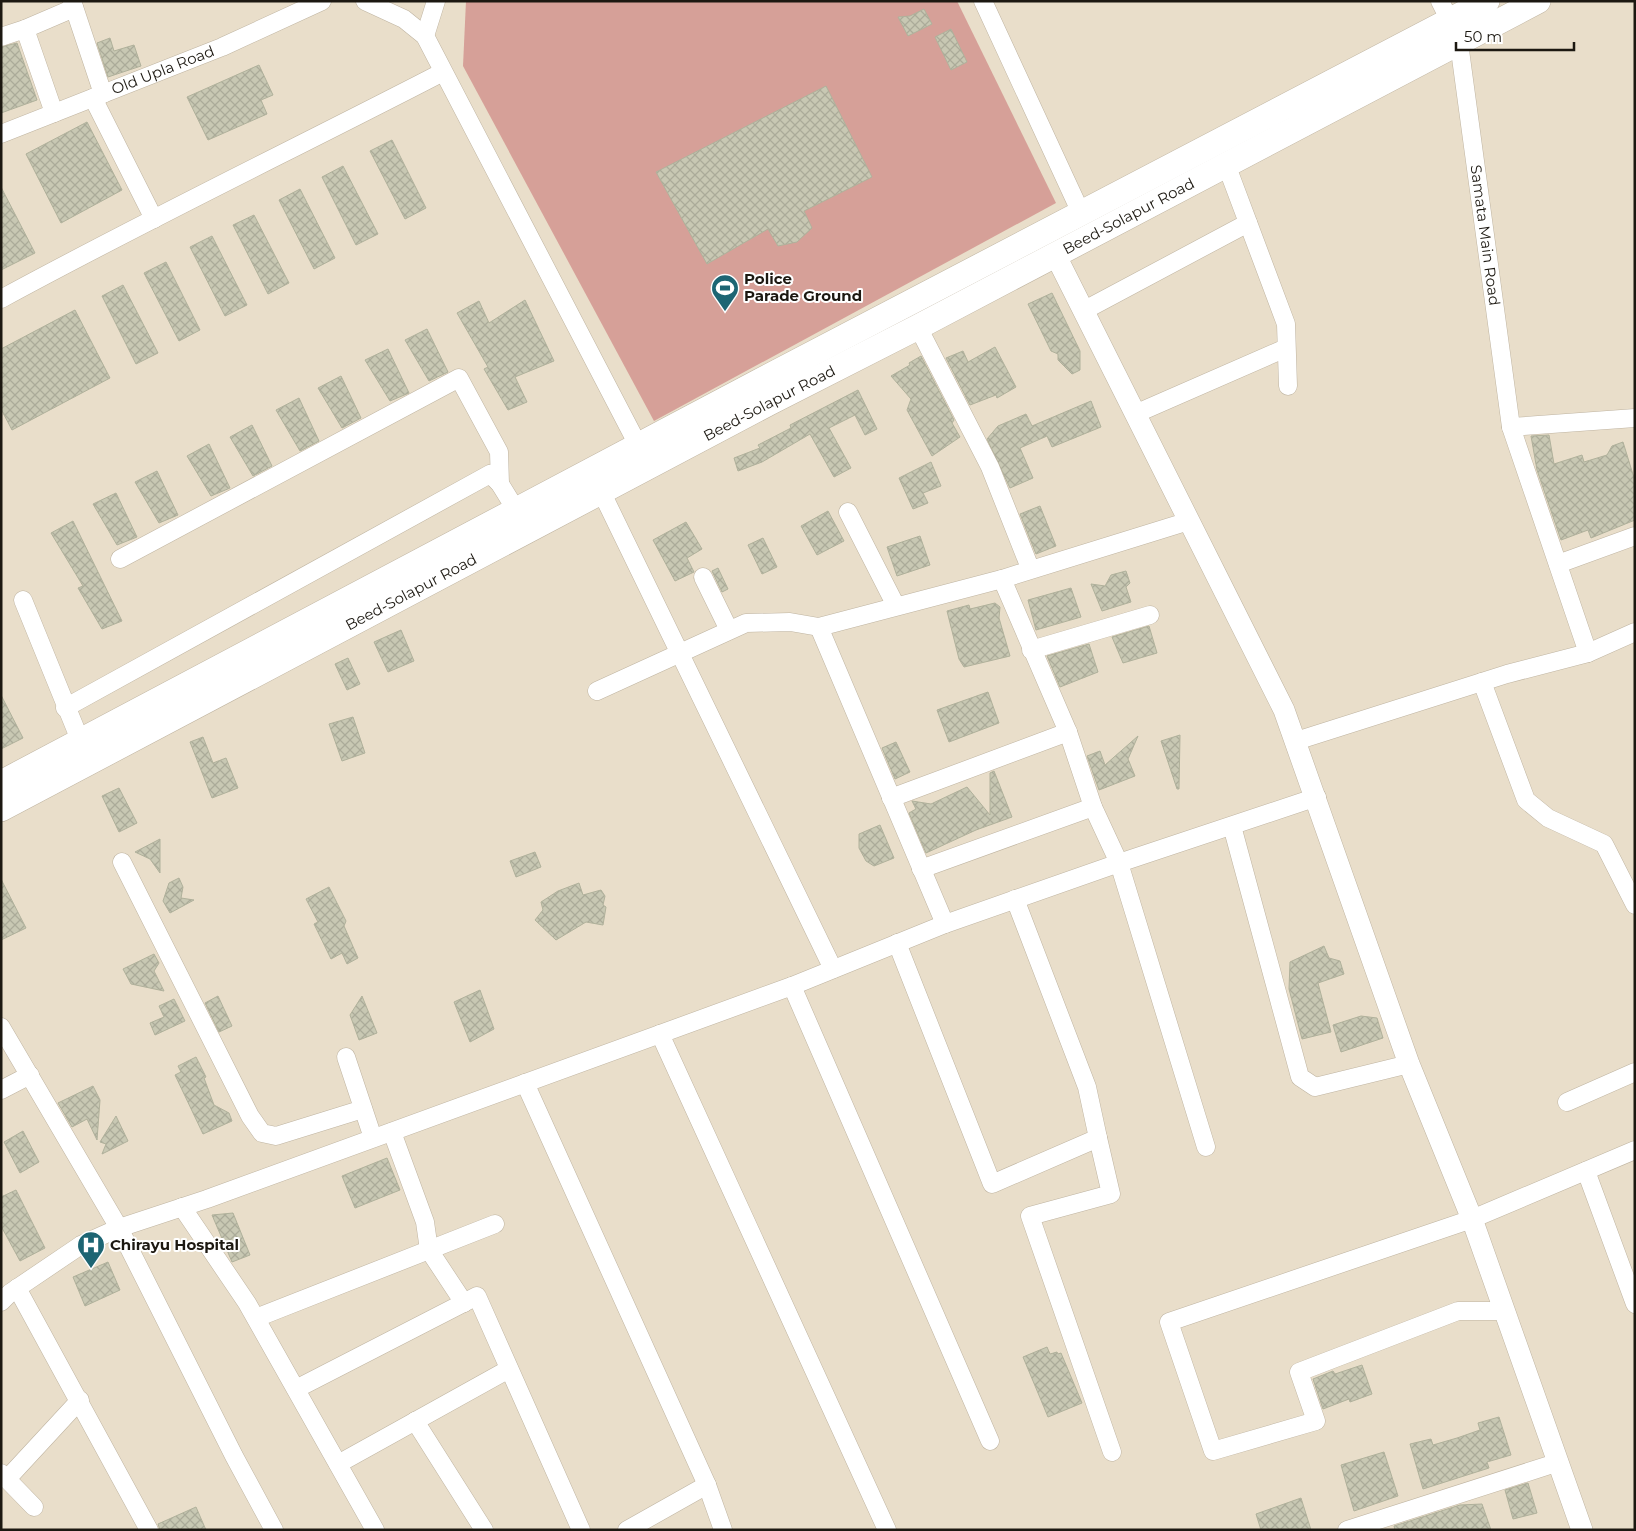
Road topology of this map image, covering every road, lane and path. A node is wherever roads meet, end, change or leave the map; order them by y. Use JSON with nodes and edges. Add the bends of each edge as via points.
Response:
{"nodes":[{"id":1,"x":322,"y":1,"type":"edge"},
{"id":2,"x":365,"y":1,"type":"edge"},
{"id":3,"x":436,"y":1,"type":"edge"},
{"id":4,"x":983,"y":1,"type":"edge"},
{"id":5,"x":1487,"y":1,"type":"edge"},
{"id":6,"x":1538,"y":1,"type":"edge"},
{"id":7,"x":73,"y":4,"type":"edge"},
{"id":8,"x":1450,"y":22,"type":"edge"},
{"id":9,"x":25,"y":29,"type":"junction"},
{"id":10,"x":425,"y":36,"type":"junction"},
{"id":11,"x":1,"y":37,"type":"edge"},
{"id":12,"x":443,"y":72,"type":"junction"},
{"id":13,"x":98,"y":96,"type":"junction"},
{"id":14,"x":54,"y":113,"type":"junction"},
{"id":15,"x":1,"y":134,"type":"edge"},
{"id":16,"x":1226,"y":164,"type":"junction"},
{"id":17,"x":1081,"y":213,"type":"junction"},
{"id":18,"x":154,"y":219,"type":"junction"},
{"id":19,"x":1248,"y":223,"type":"junction"},
{"id":20,"x":1055,"y":254,"type":"junction"},
{"id":21,"x":1,"y":300,"type":"edge"},
{"id":22,"x":1084,"y":311,"type":"junction"},
{"id":23,"x":918,"y":327,"type":"junction"},
{"id":24,"x":1286,"y":348,"type":"junction"},
{"id":25,"x":1288,"y":386,"type":"dead end"},
{"id":26,"x":1136,"y":414,"type":"junction"},
{"id":27,"x":1635,"y":418,"type":"edge"},
{"id":28,"x":1511,"y":427,"type":"junction"},
{"id":29,"x":638,"y":445,"type":"junction"},
{"id":30,"x":500,"y":484,"type":"junction"},
{"id":31,"x":601,"y":491,"type":"junction"},
{"id":32,"x":516,"y":510,"type":"junction"},
{"id":33,"x":848,"y":512,"type":"dead end"},
{"id":34,"x":1189,"y":521,"type":"junction"},
{"id":35,"x":1635,"y":536,"type":"edge"},
{"id":36,"x":120,"y":558,"type":"dead end"},
{"id":37,"x":1558,"y":564,"type":"junction"},
{"id":38,"x":1030,"y":568,"type":"junction"},
{"id":39,"x":703,"y":577,"type":"dead end"},
{"id":40,"x":1002,"y":579,"type":"junction"},
{"id":41,"x":23,"y":600,"type":"dead end"},
{"id":42,"x":896,"y":606,"type":"junction"},
{"id":43,"x":1150,"y":615,"type":"dead end"},
{"id":44,"x":819,"y":627,"type":"junction"},
{"id":45,"x":730,"y":630,"type":"junction"},
{"id":46,"x":1634,"y":634,"type":"edge"},
{"id":47,"x":1031,"y":650,"type":"junction"},
{"id":48,"x":1588,"y":653,"type":"junction"},
{"id":49,"x":680,"y":654,"type":"junction"},
{"id":50,"x":1482,"y":682,"type":"junction"},
{"id":51,"x":596,"y":692,"type":"dead end"},
{"id":52,"x":65,"y":708,"type":"junction"},
{"id":53,"x":1068,"y":732,"type":"junction"},
{"id":54,"x":80,"y":740,"type":"junction"},
{"id":55,"x":1296,"y":741,"type":"junction"},
{"id":56,"x":1,"y":783,"type":"edge"},
{"id":57,"x":1316,"y":797,"type":"junction"},
{"id":58,"x":891,"y":798,"type":"junction"},
{"id":59,"x":1093,"y":807,"type":"junction"},
{"id":60,"x":1,"y":809,"type":"edge"},
{"id":61,"x":1232,"y":826,"type":"junction"},
{"id":62,"x":122,"y":862,"type":"dead end"},
{"id":63,"x":1118,"y":863,"type":"junction"},
{"id":64,"x":922,"y":869,"type":"junction"},
{"id":65,"x":1015,"y":899,"type":"junction"},
{"id":66,"x":1635,"y":905,"type":"edge"},
{"id":67,"x":944,"y":924,"type":"junction"},
{"id":68,"x":897,"y":943,"type":"junction"},
{"id":69,"x":833,"y":969,"type":"junction"},
{"id":70,"x":792,"y":986,"type":"junction"},
{"id":71,"x":1,"y":1027,"type":"edge"},
{"id":72,"x":660,"y":1034,"type":"junction"},
{"id":73,"x":346,"y":1057,"type":"dead end"},
{"id":74,"x":1410,"y":1064,"type":"junction"},
{"id":75,"x":1635,"y":1072,"type":"edge"},
{"id":76,"x":30,"y":1075,"type":"junction"},
{"id":77,"x":525,"y":1083,"type":"junction"},
{"id":78,"x":1,"y":1090,"type":"edge"},
{"id":79,"x":1568,"y":1102,"type":"dead end"},
{"id":80,"x":363,"y":1109,"type":"junction"},
{"id":81,"x":392,"y":1132,"type":"junction"},
{"id":82,"x":373,"y":1138,"type":"junction"},
{"id":83,"x":1098,"y":1138,"type":"junction"},
{"id":84,"x":1206,"y":1147,"type":"dead end"},
{"id":85,"x":1635,"y":1150,"type":"edge"},
{"id":86,"x":1586,"y":1171,"type":"junction"},
{"id":87,"x":182,"y":1207,"type":"junction"},
{"id":88,"x":1472,"y":1219,"type":"junction"},
{"id":89,"x":495,"y":1224,"type":"dead end"},
{"id":90,"x":119,"y":1228,"type":"junction"},
{"id":91,"x":428,"y":1250,"type":"junction"},
{"id":92,"x":17,"y":1288,"type":"junction"},
{"id":93,"x":1,"y":1302,"type":"edge"},
{"id":94,"x":464,"y":1303,"type":"junction"},
{"id":95,"x":1635,"y":1304,"type":"edge"},
{"id":96,"x":1505,"y":1311,"type":"junction"},
{"id":97,"x":256,"y":1318,"type":"junction"},
{"id":98,"x":509,"y":1369,"type":"junction"},
{"id":99,"x":296,"y":1389,"type":"junction"},
{"id":100,"x":80,"y":1400,"type":"junction"},
{"id":101,"x":415,"y":1421,"type":"junction"},
{"id":102,"x":990,"y":1442,"type":"dead end"},
{"id":103,"x":1112,"y":1452,"type":"dead end"},
{"id":104,"x":1558,"y":1462,"type":"junction"},
{"id":105,"x":338,"y":1464,"type":"junction"},
{"id":106,"x":4,"y":1476,"type":"edge"},
{"id":107,"x":707,"y":1485,"type":"junction"},
{"id":108,"x":34,"y":1507,"type":"dead end"},
{"id":109,"x":149,"y":1530,"type":"edge"},
{"id":110,"x":274,"y":1530,"type":"edge"},
{"id":111,"x":375,"y":1530,"type":"edge"},
{"id":112,"x":484,"y":1530,"type":"edge"},
{"id":113,"x":581,"y":1530,"type":"edge"},
{"id":114,"x":627,"y":1530,"type":"edge"},
{"id":115,"x":723,"y":1530,"type":"edge"},
{"id":116,"x":887,"y":1530,"type":"edge"},
{"id":117,"x":1347,"y":1530,"type":"edge"},
{"id":118,"x":1582,"y":1530,"type":"edge"}],
"edges":[{"from":1,"to":13,"type":"street","name":"Old Upla Road","via":[[222,47]]},
{"from":2,"to":10,"type":"street","via":[[404,19]]},
{"from":3,"to":10,"type":"street"},
{"from":4,"to":17,"type":"street"},
{"from":5,"to":8,"type":"main road","name":"Beed-Solapur Road"},
{"from":6,"to":8,"type":"main road","name":"Beed-Solapur Road"},
{"from":7,"to":9,"type":"street"},
{"from":7,"to":13,"type":"street"},
{"from":8,"to":16,"type":"main road","name":"Beed-Solapur Road"},
{"from":8,"to":17,"type":"main road","name":"Beed-Solapur Road"},
{"from":8,"to":28,"type":"street","name":"Samata Main Road"},
{"from":9,"to":11,"type":"street"},
{"from":9,"to":14,"type":"street"},
{"from":10,"to":12,"type":"street"},
{"from":12,"to":18,"type":"street"},
{"from":12,"to":29,"type":"street"},
{"from":13,"to":14,"type":"street","name":"Old Upla Road"},
{"from":13,"to":18,"type":"street"},
{"from":14,"to":15,"type":"street","name":"Old Upla Road"},
{"from":16,"to":19,"type":"street"},
{"from":16,"to":20,"type":"main road","name":"Beed-Solapur Road"},
{"from":17,"to":29,"type":"main road","name":"Beed-Solapur Road"},
{"from":18,"to":21,"type":"street"},
{"from":19,"to":22,"type":"street"},
{"from":19,"to":24,"type":"street","via":[[1286,324]]},
{"from":20,"to":22,"type":"street"},
{"from":20,"to":23,"type":"main road","name":"Beed-Solapur Road"},
{"from":22,"to":26,"type":"street"},
{"from":23,"to":31,"type":"main road","name":"Beed-Solapur Road"},
{"from":23,"to":38,"type":"street","via":[[990,467]]},
{"from":24,"to":25,"type":"street"},
{"from":24,"to":26,"type":"street"},
{"from":26,"to":34,"type":"street"},
{"from":27,"to":28,"type":"street"},
{"from":28,"to":37,"type":"street","name":"Samata Main Road"},
{"from":29,"to":32,"type":"main road","name":"Beed-Solapur Road"},
{"from":30,"to":32,"type":"street"},
{"from":30,"to":36,"type":"street","via":[[500,452],[459,378]]},
{"from":30,"to":52,"type":"street","via":[[490,474]]},
{"from":31,"to":49,"type":"street"},
{"from":31,"to":60,"type":"main road","name":"Beed-Solapur Road"},
{"from":32,"to":54,"type":"main road","name":"Beed-Solapur Road"},
{"from":33,"to":42,"type":"street"},
{"from":34,"to":38,"type":"street"},
{"from":34,"to":55,"type":"street","via":[[1284,710]]},
{"from":35,"to":37,"type":"street"},
{"from":37,"to":48,"type":"street","name":"Samata Main Road"},
{"from":38,"to":40,"type":"street"},
{"from":39,"to":45,"type":"street"},
{"from":40,"to":42,"type":"street"},
{"from":40,"to":47,"type":"street"},
{"from":41,"to":52,"type":"street"},
{"from":42,"to":44,"type":"street"},
{"from":43,"to":47,"type":"street"},
{"from":44,"to":45,"type":"street","via":[[790,622],[746,623]]},
{"from":44,"to":58,"type":"street"},
{"from":45,"to":49,"type":"street"},
{"from":46,"to":48,"type":"street"},
{"from":47,"to":53,"type":"street"},
{"from":48,"to":50,"type":"street"},
{"from":49,"to":51,"type":"street"},
{"from":49,"to":69,"type":"street"},
{"from":50,"to":55,"type":"street"},
{"from":50,"to":66,"type":"street","via":[[1526,800],[1548,818],[1604,844]]},
{"from":52,"to":54,"type":"street"},
{"from":53,"to":58,"type":"street"},
{"from":53,"to":59,"type":"street"},
{"from":54,"to":56,"type":"main road","name":"Beed-Solapur Road"},
{"from":55,"to":57,"type":"street"},
{"from":57,"to":61,"type":"street"},
{"from":57,"to":74,"type":"street"},
{"from":58,"to":64,"type":"street"},
{"from":59,"to":63,"type":"street"},
{"from":59,"to":64,"type":"street"},
{"from":61,"to":63,"type":"street"},
{"from":61,"to":74,"type":"street","via":[[1300,1077],[1315,1087]]},
{"from":62,"to":80,"type":"street","via":[[262,1134],[276,1136]]},
{"from":63,"to":65,"type":"street"},
{"from":63,"to":84,"type":"street"},
{"from":64,"to":67,"type":"street"},
{"from":65,"to":67,"type":"street"},
{"from":65,"to":83,"type":"street","via":[[1087,1087]]},
{"from":67,"to":68,"type":"street"},
{"from":68,"to":69,"type":"street"},
{"from":68,"to":83,"type":"street","via":[[992,1184]]},
{"from":69,"to":70,"type":"street"},
{"from":70,"to":72,"type":"street"},
{"from":70,"to":102,"type":"street"},
{"from":71,"to":76,"type":"street"},
{"from":72,"to":77,"type":"street"},
{"from":72,"to":116,"type":"street"},
{"from":73,"to":80,"type":"street"},
{"from":74,"to":88,"type":"street"},
{"from":75,"to":79,"type":"street"},
{"from":76,"to":78,"type":"street"},
{"from":76,"to":90,"type":"street"},
{"from":77,"to":81,"type":"street"},
{"from":77,"to":107,"type":"street"},
{"from":80,"to":82,"type":"street"},
{"from":81,"to":82,"type":"street"},
{"from":81,"to":91,"type":"street","via":[[425,1222]]},
{"from":82,"to":87,"type":"street"},
{"from":83,"to":103,"type":"street","via":[[1111,1194],[1030,1216]]},
{"from":85,"to":86,"type":"street"},
{"from":86,"to":88,"type":"street"},
{"from":86,"to":95,"type":"street"},
{"from":87,"to":90,"type":"street"},
{"from":87,"to":97,"type":"street"},
{"from":88,"to":96,"type":"street"},
{"from":88,"to":96,"type":"street","via":[[1169,1322],[1213,1451],[1316,1421],[1299,1372],[1458,1311]]},
{"from":89,"to":91,"type":"street"},
{"from":90,"to":92,"type":"street","via":[[81,1245]]},
{"from":90,"to":110,"type":"street"},
{"from":91,"to":94,"type":"street"},
{"from":91,"to":97,"type":"street"},
{"from":92,"to":93,"type":"street"},
{"from":92,"to":100,"type":"street"},
{"from":94,"to":98,"type":"street","via":[[477,1296]]},
{"from":94,"to":99,"type":"street"},
{"from":96,"to":104,"type":"street"},
{"from":97,"to":99,"type":"street"},
{"from":98,"to":101,"type":"street"},
{"from":98,"to":113,"type":"street"},
{"from":99,"to":105,"type":"street"},
{"from":100,"to":106,"type":"street"},
{"from":100,"to":109,"type":"street"},
{"from":101,"to":105,"type":"street"},
{"from":101,"to":112,"type":"street"},
{"from":104,"to":117,"type":"street"},
{"from":104,"to":118,"type":"street"},
{"from":105,"to":111,"type":"street"},
{"from":106,"to":108,"type":"street"},
{"from":107,"to":114,"type":"street"},
{"from":107,"to":115,"type":"street"}]}
